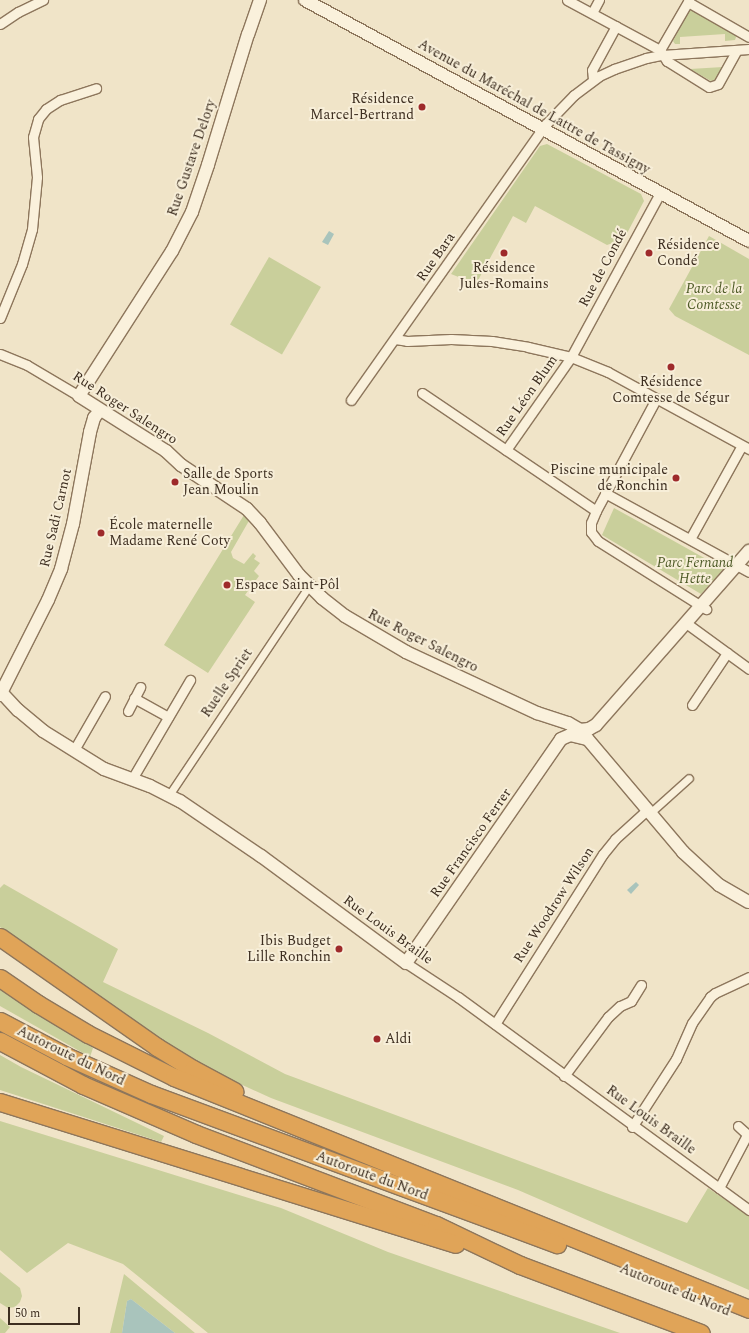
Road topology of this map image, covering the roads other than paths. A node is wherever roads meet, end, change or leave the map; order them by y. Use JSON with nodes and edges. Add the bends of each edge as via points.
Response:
{"nodes":[{"id":1,"x":43,"y":0,"type":"edge"},
{"id":2,"x":260,"y":0,"type":"edge"},
{"id":3,"x":305,"y":0,"type":"edge"},
{"id":4,"x":567,"y":0,"type":"edge"},
{"id":5,"x":599,"y":0,"type":"edge"},
{"id":6,"x":689,"y":1,"type":"edge"},
{"id":7,"x":592,"y":14,"type":"junction"},
{"id":8,"x":0,"y":24,"type":"edge"},
{"id":9,"x":616,"y":26,"type":"junction"},
{"id":10,"x":749,"y":36,"type":"edge"},
{"id":11,"x":749,"y":49,"type":"edge"},
{"id":12,"x":737,"y":50,"type":"junction"},
{"id":13,"x":661,"y":53,"type":"junction"},
{"id":14,"x":593,"y":79,"type":"junction"},
{"id":15,"x":96,"y":88,"type":"dead end"},
{"id":16,"x":543,"y":129,"type":"junction"},
{"id":17,"x":660,"y":193,"type":"junction"},
{"id":18,"x":749,"y":241,"type":"edge"},
{"id":19,"x":0,"y":318,"type":"edge"},
{"id":20,"x":395,"y":339,"type":"junction"},
{"id":21,"x":0,"y":354,"type":"edge"},
{"id":22,"x":571,"y":357,"type":"junction"},
{"id":23,"x":422,"y":393,"type":"dead end"},
{"id":24,"x":79,"y":396,"type":"junction"},
{"id":25,"x":656,"y":399,"type":"junction"},
{"id":26,"x":351,"y":400,"type":"dead end"},
{"id":27,"x":100,"y":410,"type":"junction"},
{"id":28,"x":746,"y":447,"type":"edge"},
{"id":29,"x":506,"y":450,"type":"junction"},
{"id":30,"x":605,"y":493,"type":"junction"},
{"id":31,"x":596,"y":511,"type":"junction"},
{"id":32,"x":690,"y":540,"type":"junction"},
{"id":33,"x":749,"y":551,"type":"edge"},
{"id":34,"x":744,"y":566,"type":"edge"},
{"id":35,"x":309,"y":586,"type":"junction"},
{"id":36,"x":703,"y":608,"type":"junction"},
{"id":37,"x":688,"y":625,"type":"junction"},
{"id":38,"x":728,"y":653,"type":"junction"},
{"id":39,"x":749,"y":668,"type":"edge"},
{"id":40,"x":190,"y":680,"type":"dead end"},
{"id":41,"x":140,"y":687,"type":"dead end"},
{"id":42,"x":0,"y":693,"type":"edge"},
{"id":43,"x":104,"y":696,"type":"dead end"},
{"id":44,"x":134,"y":698,"type":"junction"},
{"id":45,"x":692,"y":705,"type":"dead end"},
{"id":46,"x":128,"y":711,"type":"dead end"},
{"id":47,"x":537,"y":713,"type":"junction"},
{"id":48,"x":168,"y":718,"type":"junction"},
{"id":49,"x":580,"y":730,"type":"junction"},
{"id":50,"x":589,"y":738,"type":"junction"},
{"id":51,"x":561,"y":739,"type":"junction"},
{"id":52,"x":74,"y":750,"type":"junction"},
{"id":53,"x":689,"y":778,"type":"dead end"},
{"id":54,"x":132,"y":780,"type":"junction"},
{"id":55,"x":169,"y":795,"type":"junction"},
{"id":56,"x":649,"y":812,"type":"junction"},
{"id":57,"x":749,"y":902,"type":"edge"},
{"id":58,"x":0,"y":937,"type":"edge"},
{"id":59,"x":406,"y":963,"type":"junction"},
{"id":60,"x":749,"y":977,"type":"edge"},
{"id":61,"x":0,"y":978,"type":"edge"},
{"id":62,"x":641,"y":985,"type":"dead end"},
{"id":63,"x":0,"y":1021,"type":"edge"},
{"id":64,"x":495,"y":1024,"type":"junction"},
{"id":65,"x":0,"y":1041,"type":"edge"},
{"id":66,"x":564,"y":1076,"type":"junction"},
{"id":67,"x":0,"y":1102,"type":"edge"},
{"id":68,"x":738,"y":1126,"type":"dead end"},
{"id":69,"x":632,"y":1127,"type":"junction"},
{"id":70,"x":748,"y":1135,"type":"edge"},
{"id":71,"x":373,"y":1158,"type":"junction"},
{"id":72,"x":719,"y":1188,"type":"junction"},
{"id":73,"x":749,"y":1210,"type":"edge"},
{"id":74,"x":520,"y":1265,"type":"junction"},
{"id":75,"x":749,"y":1309,"type":"edge"},
{"id":76,"x":749,"y":1320,"type":"edge"},
{"id":77,"x":701,"y":1333,"type":"edge"}],
"edges":[{"from":1,"to":8,"type":"street"},
{"from":2,"to":24,"type":"street","name":"Rue Gustave Delory","via":[[192,212],[172,251]]},
{"from":3,"to":16,"type":"street","name":"Avenue du Maréchal de Lattre de Tassigny"},
{"from":4,"to":7,"type":"street"},
{"from":5,"to":7,"type":"street"},
{"from":6,"to":10,"type":"street"},
{"from":6,"to":13,"type":"street"},
{"from":7,"to":9,"type":"street"},
{"from":9,"to":13,"type":"street"},
{"from":9,"to":14,"type":"street","via":[[592,70]]},
{"from":11,"to":12,"type":"street","name":"Rue Bara"},
{"from":12,"to":13,"type":"street","name":"Rue Bara"},
{"from":12,"to":13,"type":"street","via":[[720,80],[712,87],[667,61]]},
{"from":13,"to":14,"type":"street","name":"Rue Bara","via":[[626,64]]},
{"from":14,"to":16,"type":"street","name":"Rue Bara","via":[[568,100]]},
{"from":15,"to":19,"type":"street","via":[[54,103],[46,109],[36,124],[33,138],[37,185],[32,229],[22,264]]},
{"from":16,"to":17,"type":"street","name":"Avenue du Maréchal de Lattre de Tassigny"},
{"from":16,"to":20,"type":"street","name":"Rue Bara"},
{"from":17,"to":18,"type":"street","name":"Avenue du Maréchal de Lattre de Tassigny"},
{"from":17,"to":22,"type":"street","name":"Rue de Condé"},
{"from":20,"to":22,"type":"street","via":[[492,341]]},
{"from":20,"to":26,"type":"street","name":"Rue Bara"},
{"from":21,"to":24,"type":"street","name":"Rue Roger Salengro","via":[[27,365]]},
{"from":22,"to":25,"type":"street","via":[[590,364]]},
{"from":22,"to":29,"type":"street","name":"Rue Léon Blum"},
{"from":23,"to":29,"type":"street"},
{"from":24,"to":27,"type":"street","name":"Rue Roger Salengro"},
{"from":25,"to":28,"type":"street"},
{"from":25,"to":30,"type":"street"},
{"from":27,"to":35,"type":"street","name":"Rue Roger Salengro","via":[[166,451],[181,465],[247,509]]},
{"from":27,"to":42,"type":"street","name":"Rue Sadi Carnot","via":[[94,418],[90,432],[61,570]]},
{"from":28,"to":32,"type":"street"},
{"from":29,"to":31,"type":"street"},
{"from":30,"to":31,"type":"street"},
{"from":30,"to":32,"type":"street"},
{"from":31,"to":36,"type":"street","via":[[591,523],[591,532],[598,541]]},
{"from":32,"to":34,"type":"street"},
{"from":33,"to":34,"type":"street"},
{"from":34,"to":36,"type":"street"},
{"from":35,"to":47,"type":"street","name":"Rue Roger Salengro","via":[[340,612],[388,643]]},
{"from":35,"to":55,"type":"street","name":"Ruelle Spriet"},
{"from":36,"to":37,"type":"street"},
{"from":37,"to":38,"type":"street"},
{"from":37,"to":49,"type":"street","via":[[596,724],[588,730]]},
{"from":37,"to":50,"type":"street","via":[[603,727]]},
{"from":38,"to":39,"type":"street"},
{"from":38,"to":45,"type":"street"},
{"from":40,"to":48,"type":"street"},
{"from":41,"to":44,"type":"street"},
{"from":42,"to":52,"type":"street","name":"Rue Louis Braille","via":[[37,726]]},
{"from":43,"to":52,"type":"street"},
{"from":44,"to":46,"type":"street"},
{"from":44,"to":48,"type":"street"},
{"from":47,"to":49,"type":"street","name":"Rue Roger Salengro","via":[[568,723]]},
{"from":47,"to":51,"type":"street","name":"Rue Roger Salengro","via":[[559,725],[562,731]]},
{"from":48,"to":54,"type":"street"},
{"from":49,"to":50,"type":"street","name":"Rue Roger Salengro"},
{"from":50,"to":51,"type":"street","via":[[570,735]]},
{"from":50,"to":56,"type":"street","name":"Rue Roger Salengro"},
{"from":51,"to":59,"type":"street","name":"Rue Francisco Ferrer"},
{"from":52,"to":54,"type":"street","name":"Rue Louis Braille","via":[[98,766]]},
{"from":53,"to":56,"type":"street"},
{"from":54,"to":55,"type":"street","name":"Rue Louis Braille"},
{"from":55,"to":59,"type":"street","name":"Rue Louis Braille","via":[[261,856]]},
{"from":56,"to":57,"type":"street","name":"Rue Roger Salengro","via":[[683,852],[709,876]]},
{"from":56,"to":64,"type":"street","name":"Rue Woodrow Wilson","via":[[615,839],[603,854]]},
{"from":58,"to":71,"type":"highway","via":[[138,1034],[193,1069]]},
{"from":59,"to":64,"type":"street","name":"Rue Louis Braille"},
{"from":60,"to":69,"type":"street","via":[[710,997],[692,1023],[676,1059]]},
{"from":61,"to":71,"type":"highway","via":[[71,1025],[121,1052],[203,1089]]},
{"from":62,"to":66,"type":"street","via":[[631,1000],[605,1020]]},
{"from":63,"to":76,"type":"highway","name":"Autoroute du Nord","via":[[66,1056],[151,1094],[505,1224]]},
{"from":64,"to":66,"type":"street","name":"Rue Louis Braille"},
{"from":65,"to":74,"type":"highway","name":"Autoroute du Nord","via":[[67,1077],[151,1115],[436,1225]]},
{"from":66,"to":69,"type":"street","name":"Rue Louis Braille"},
{"from":67,"to":74,"type":"highway"},
{"from":68,"to":70,"type":"street"},
{"from":69,"to":72,"type":"street","name":"Rue Louis Braille"},
{"from":70,"to":72,"type":"street"},
{"from":71,"to":75,"type":"highway"},
{"from":72,"to":73,"type":"street","name":"Rue Louis Braille"},
{"from":74,"to":77,"type":"highway","name":"Autoroute du Nord"}]}
